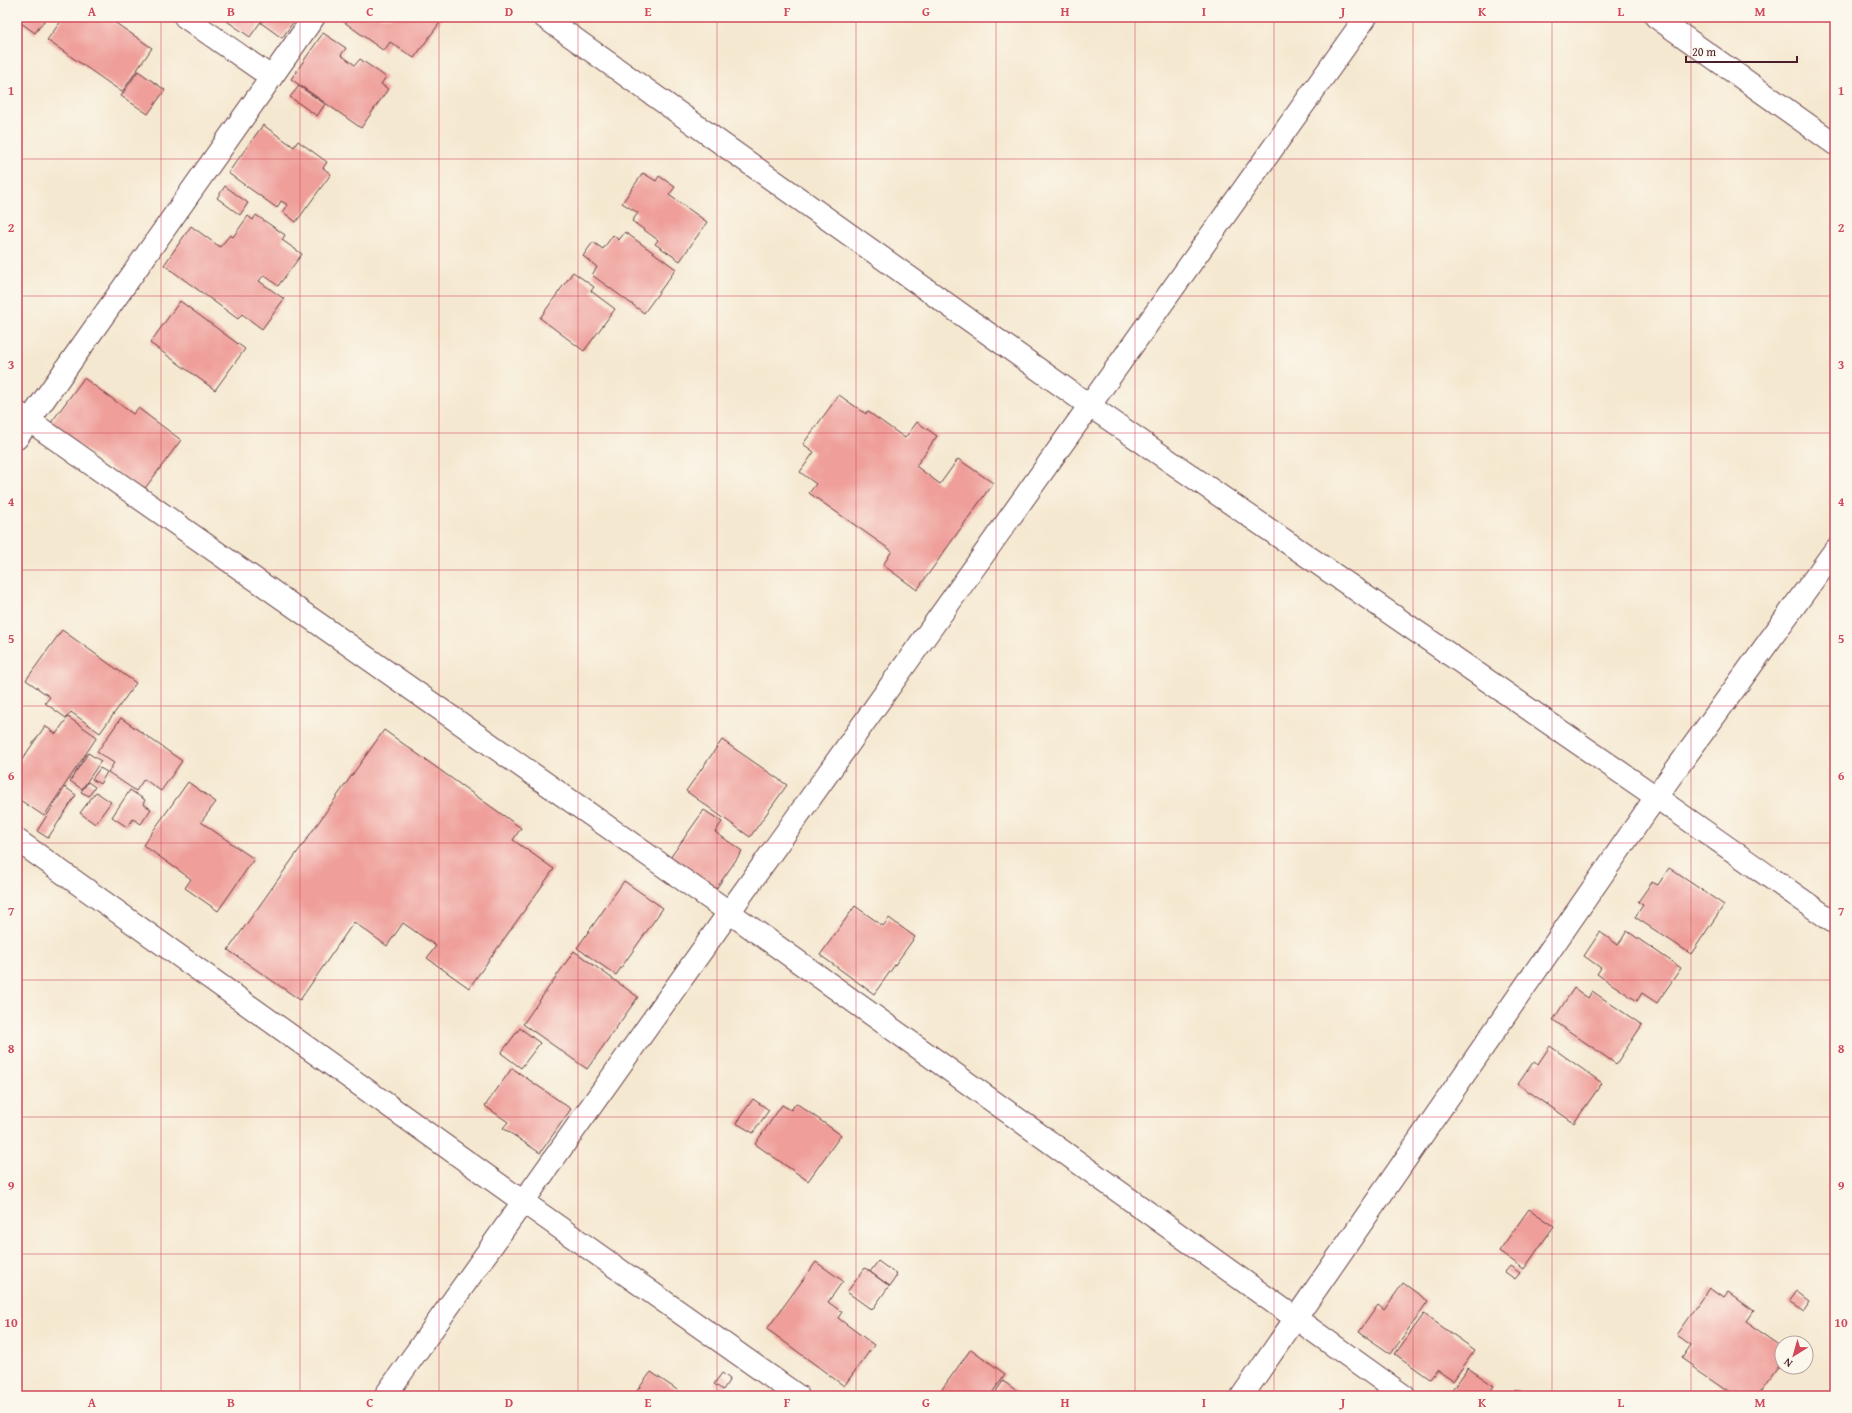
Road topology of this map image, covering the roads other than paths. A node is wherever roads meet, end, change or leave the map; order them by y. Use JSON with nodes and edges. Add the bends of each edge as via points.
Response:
{"nodes":[{"id":1,"x":184,"y":17,"type":"edge"},
{"id":2,"x":314,"y":17,"type":"edge"},
{"id":3,"x":544,"y":17,"type":"edge"},
{"id":4,"x":1366,"y":17,"type":"edge"},
{"id":5,"x":1656,"y":17,"type":"edge"},
{"id":6,"x":271,"y":77,"type":"junction"},
{"id":7,"x":1835,"y":144,"type":"edge"},
{"id":8,"x":1090,"y":406,"type":"junction"},
{"id":9,"x":21,"y":423,"type":"edge"},
{"id":10,"x":1835,"y":550,"type":"edge"},
{"id":11,"x":1656,"y":797,"type":"junction"},
{"id":12,"x":17,"y":840,"type":"edge"},
{"id":13,"x":729,"y":912,"type":"junction"},
{"id":14,"x":1835,"y":923,"type":"edge"},
{"id":15,"x":522,"y":1201,"type":"junction"},
{"id":16,"x":1296,"y":1319,"type":"junction"},
{"id":17,"x":385,"y":1396,"type":"edge"},
{"id":18,"x":798,"y":1396,"type":"edge"},
{"id":19,"x":1242,"y":1396,"type":"edge"},
{"id":20,"x":1404,"y":1396,"type":"edge"}],
"edges":[{"from":1,"to":6,"type":"street"},
{"from":2,"to":6,"type":"street"},
{"from":3,"to":8,"type":"street"},
{"from":4,"to":8,"type":"street"},
{"from":5,"to":7,"type":"street"},
{"from":6,"to":9,"type":"street"},
{"from":8,"to":11,"type":"street"},
{"from":8,"to":13,"type":"street"},
{"from":9,"to":13,"type":"street"},
{"from":10,"to":11,"type":"street"},
{"from":11,"to":14,"type":"street"},
{"from":11,"to":16,"type":"street"},
{"from":12,"to":15,"type":"street"},
{"from":13,"to":15,"type":"street"},
{"from":13,"to":16,"type":"street"},
{"from":15,"to":17,"type":"street"},
{"from":15,"to":18,"type":"street"},
{"from":16,"to":19,"type":"street"},
{"from":16,"to":20,"type":"street"}]}
